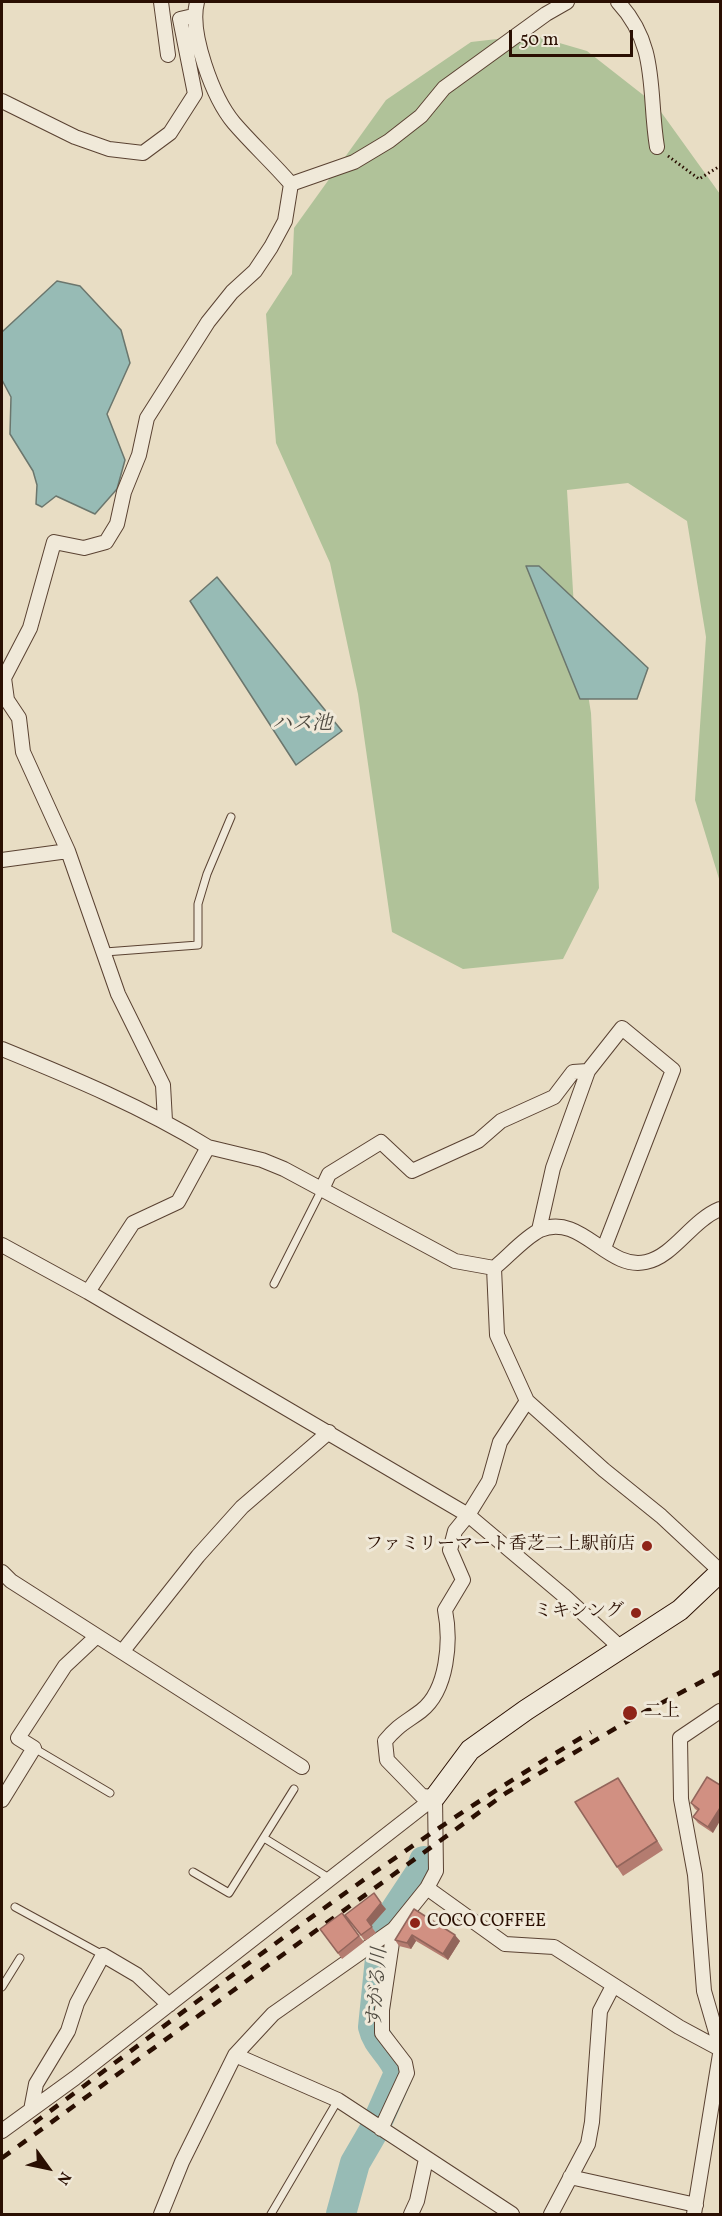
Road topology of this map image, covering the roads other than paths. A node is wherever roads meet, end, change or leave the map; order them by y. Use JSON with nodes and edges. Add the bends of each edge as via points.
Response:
{"nodes":[{"id":1,"x":161,"y":2,"type":"edge"},
{"id":2,"x":197,"y":2,"type":"edge"},
{"id":3,"x":567,"y":2,"type":"edge"},
{"id":4,"x":618,"y":2,"type":"edge"},
{"id":5,"x":193,"y":16,"type":"junction"},
{"id":6,"x":168,"y":55,"type":"dead end"},
{"id":7,"x":2,"y":101,"type":"edge"},
{"id":8,"x":657,"y":147,"type":"road end"},
{"id":9,"x":291,"y":184,"type":"junction"},
{"id":10,"x":231,"y":817,"type":"dead end"},
{"id":11,"x":68,"y":851,"type":"junction"},
{"id":12,"x":2,"y":860,"type":"edge"},
{"id":13,"x":105,"y":952,"type":"junction"},
{"id":14,"x":2,"y":1049,"type":"edge"},
{"id":15,"x":588,"y":1071,"type":"junction"},
{"id":16,"x":165,"y":1120,"type":"junction"},
{"id":17,"x":208,"y":1147,"type":"junction"},
{"id":18,"x":322,"y":1189,"type":"junction"},
{"id":19,"x":720,"y":1209,"type":"edge"},
{"id":20,"x":539,"y":1230,"type":"junction"},
{"id":21,"x":2,"y":1245,"type":"edge"},
{"id":22,"x":603,"y":1248,"type":"junction"},
{"id":23,"x":494,"y":1268,"type":"junction"},
{"id":24,"x":274,"y":1284,"type":"dead end"},
{"id":25,"x":88,"y":1292,"type":"junction"},
{"id":26,"x":527,"y":1401,"type":"junction"},
{"id":27,"x":330,"y":1432,"type":"junction"},
{"id":28,"x":468,"y":1515,"type":"junction"},
{"id":29,"x":720,"y":1571,"type":"edge"},
{"id":30,"x":2,"y":1572,"type":"edge"},
{"id":31,"x":97,"y":1636,"type":"junction"},
{"id":32,"x":622,"y":1649,"type":"junction"},
{"id":33,"x":122,"y":1652,"type":"junction"},
{"id":34,"x":720,"y":1711,"type":"edge"},
{"id":35,"x":34,"y":1748,"type":"junction"},
{"id":36,"x":302,"y":1767,"type":"dead end"},
{"id":37,"x":294,"y":1789,"type":"dead end"},
{"id":38,"x":4,"y":1791,"type":"edge"},
{"id":39,"x":110,"y":1793,"type":"dead end"},
{"id":40,"x":435,"y":1797,"type":"junction"},
{"id":41,"x":264,"y":1838,"type":"junction"},
{"id":42,"x":193,"y":1872,"type":"dead end"},
{"id":43,"x":329,"y":1878,"type":"junction"},
{"id":44,"x":427,"y":1888,"type":"junction"},
{"id":45,"x":15,"y":1907,"type":"dead end"},
{"id":46,"x":384,"y":1936,"type":"junction"},
{"id":47,"x":103,"y":1956,"type":"junction"},
{"id":48,"x":20,"y":1958,"type":"dead end"},
{"id":49,"x":613,"y":1986,"type":"junction"},
{"id":50,"x":2,"y":1987,"type":"edge"},
{"id":51,"x":169,"y":2005,"type":"junction"},
{"id":52,"x":720,"y":2048,"type":"edge"},
{"id":53,"x":720,"y":2054,"type":"edge"},
{"id":54,"x":235,"y":2055,"type":"junction"},
{"id":55,"x":338,"y":2100,"type":"junction"},
{"id":56,"x":31,"y":2110,"type":"junction"},
{"id":57,"x":377,"y":2127,"type":"junction"},
{"id":58,"x":2,"y":2131,"type":"edge"},
{"id":59,"x":426,"y":2160,"type":"junction"},
{"id":60,"x":570,"y":2177,"type":"junction"},
{"id":61,"x":695,"y":2210,"type":"edge"},
{"id":62,"x":161,"y":2214,"type":"edge"},
{"id":63,"x":271,"y":2214,"type":"edge"},
{"id":64,"x":411,"y":2214,"type":"edge"},
{"id":65,"x":512,"y":2214,"type":"edge"},
{"id":66,"x":551,"y":2214,"type":"edge"}],
"edges":[{"from":1,"to":6,"type":"street"},
{"from":2,"to":5,"type":"street"},
{"from":3,"to":9,"type":"street","via":[[444,88],[421,116],[389,141],[354,162]]},
{"from":4,"to":8,"type":"street","via":[[630,14],[645,42]]},
{"from":5,"to":7,"type":"street","via":[[180,19],[195,93],[170,133],[143,153],[109,150]]},
{"from":5,"to":9,"type":"street","via":[[209,73],[233,122]]},
{"from":9,"to":11,"type":"street","via":[[285,221],[271,247],[208,322],[147,418],[117,524],[106,542],[84,548],[54,542],[30,628],[4,678],[8,700],[19,718],[23,753]]},
{"from":10,"to":13,"type":"lane","via":[[198,904],[198,945]]},
{"from":11,"to":12,"type":"street"},
{"from":11,"to":13,"type":"street"},
{"from":13,"to":16,"type":"street","via":[[118,994],[163,1085]]},
{"from":14,"to":16,"type":"street"},
{"from":15,"to":18,"type":"street","via":[[573,1072],[554,1097],[501,1121],[478,1141],[412,1171],[381,1142],[329,1174]]},
{"from":15,"to":20,"type":"street","via":[[553,1168]]},
{"from":15,"to":22,"type":"street","via":[[622,1028],[673,1070]]},
{"from":16,"to":17,"type":"street"},
{"from":17,"to":18,"type":"street","via":[[262,1160]]},
{"from":17,"to":25,"type":"street","via":[[178,1202],[133,1223]]},
{"from":18,"to":23,"type":"street","via":[[455,1261]]},
{"from":18,"to":24,"type":"lane"},
{"from":19,"to":22,"type":"street","via":[[692,1227],[663,1256],[645,1263],[619,1259]]},
{"from":20,"to":22,"type":"street","via":[[557,1226],[585,1236]]},
{"from":20,"to":23,"type":"street"},
{"from":21,"to":25,"type":"street"},
{"from":23,"to":26,"type":"street","via":[[497,1335]]},
{"from":25,"to":27,"type":"street"},
{"from":26,"to":28,"type":"street","via":[[500,1442],[489,1481]]},
{"from":26,"to":29,"type":"street"},
{"from":27,"to":28,"type":"street"},
{"from":27,"to":33,"type":"street","via":[[242,1507]]},
{"from":28,"to":32,"type":"street"},
{"from":28,"to":40,"type":"street","via":[[455,1531],[450,1550],[464,1580],[445,1610],[447,1649],[437,1695],[421,1711],[399,1724],[385,1741],[387,1760],[422,1796]]},
{"from":29,"to":32,"type":"street","via":[[680,1610]]},
{"from":30,"to":31,"type":"street"},
{"from":31,"to":33,"type":"street"},
{"from":31,"to":35,"type":"street","via":[[65,1666],[18,1738]]},
{"from":32,"to":40,"type":"street","via":[[470,1750]]},
{"from":33,"to":36,"type":"street"},
{"from":34,"to":52,"type":"street","via":[[680,1738],[681,1799],[695,1875],[704,1991]]},
{"from":35,"to":38,"type":"street"},
{"from":35,"to":39,"type":"lane"},
{"from":37,"to":41,"type":"lane"},
{"from":40,"to":43,"type":"street"},
{"from":40,"to":44,"type":"street","via":[[436,1871]]},
{"from":41,"to":42,"type":"lane","via":[[230,1893]]},
{"from":41,"to":43,"type":"lane"},
{"from":43,"to":51,"type":"street"},
{"from":44,"to":46,"type":"street"},
{"from":44,"to":49,"type":"street","via":[[505,1944],[554,1947]]},
{"from":45,"to":47,"type":"lane"},
{"from":46,"to":54,"type":"street","via":[[273,2014]]},
{"from":46,"to":57,"type":"street","via":[[382,2033],[405,2062],[407,2073]]},
{"from":47,"to":51,"type":"street","via":[[138,1975]]},
{"from":47,"to":56,"type":"street","via":[[77,2003],[68,2031],[36,2084]]},
{"from":48,"to":50,"type":"lane"},
{"from":49,"to":52,"type":"street","via":[[679,2028]]},
{"from":49,"to":60,"type":"street","via":[[600,2011],[588,2144]]},
{"from":51,"to":56,"type":"street"},
{"from":53,"to":61,"type":"street"},
{"from":54,"to":55,"type":"street"},
{"from":54,"to":62,"type":"street"},
{"from":55,"to":57,"type":"street"},
{"from":55,"to":63,"type":"lane"},
{"from":56,"to":58,"type":"street"},
{"from":57,"to":59,"type":"street"},
{"from":59,"to":64,"type":"street"},
{"from":59,"to":65,"type":"street"},
{"from":60,"to":61,"type":"street"},
{"from":60,"to":66,"type":"street"}]}
